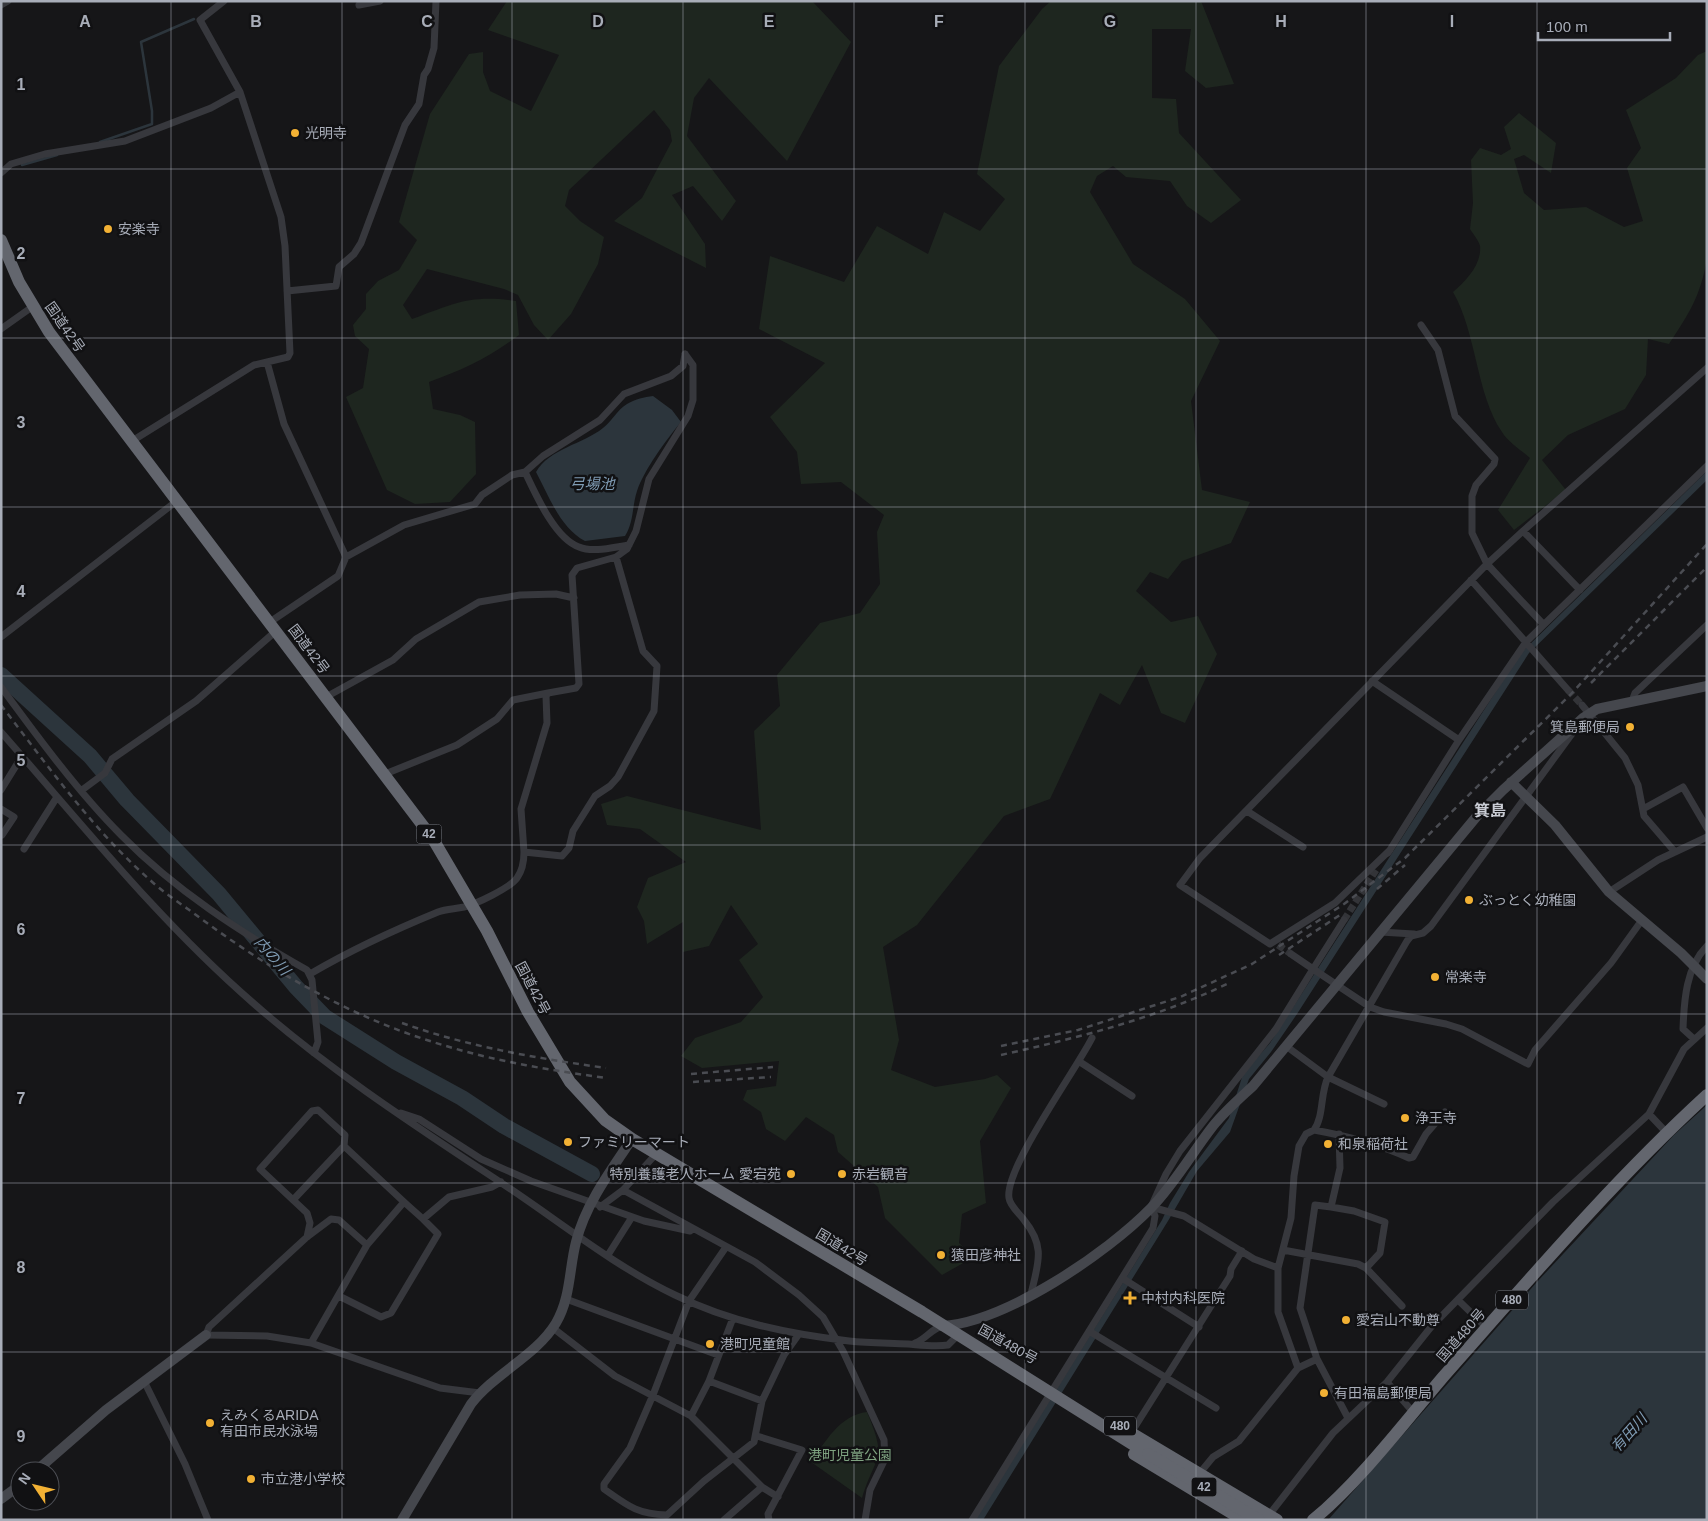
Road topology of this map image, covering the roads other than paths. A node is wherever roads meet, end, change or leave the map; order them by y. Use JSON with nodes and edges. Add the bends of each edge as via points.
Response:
{"nodes":[{"id":1,"x":8,"y":1,"type":"edge"},
{"id":2,"x":224,"y":1,"type":"edge"},
{"id":3,"x":380,"y":1,"type":"edge"},
{"id":4,"x":436,"y":1,"type":"edge"},
{"id":5,"x":1,"y":5,"type":"edge"},
{"id":6,"x":359,"y":6,"type":"dead end"},
{"id":7,"x":240,"y":92,"type":"junction"},
{"id":8,"x":1,"y":172,"type":"edge"},
{"id":9,"x":1,"y":240,"type":"edge"},
{"id":10,"x":287,"y":291,"type":"junction"},
{"id":11,"x":32,"y":307,"type":"junction"},
{"id":12,"x":1421,"y":325,"type":"dead end"},
{"id":13,"x":1,"y":329,"type":"edge"},
{"id":14,"x":266,"y":362,"type":"junction"},
{"id":15,"x":1707,"y":368,"type":"edge"},
{"id":16,"x":132,"y":441,"type":"junction"},
{"id":17,"x":1707,"y":466,"type":"edge"},
{"id":18,"x":525,"y":472,"type":"junction"},
{"id":19,"x":178,"y":500,"type":"junction"},
{"id":20,"x":1523,"y":531,"type":"junction"},
{"id":21,"x":629,"y":545,"type":"junction"},
{"id":22,"x":346,"y":557,"type":"junction"},
{"id":23,"x":616,"y":557,"type":"junction"},
{"id":24,"x":1487,"y":564,"type":"junction"},
{"id":25,"x":1471,"y":580,"type":"junction"},
{"id":26,"x":1580,"y":590,"type":"junction"},
{"id":27,"x":574,"y":598,"type":"junction"},
{"id":28,"x":1544,"y":624,"type":"junction"},
{"id":29,"x":1707,"y":625,"type":"edge"},
{"id":30,"x":273,"y":627,"type":"junction"},
{"id":31,"x":1,"y":637,"type":"edge"},
{"id":32,"x":1526,"y":642,"type":"junction"},
{"id":33,"x":1372,"y":681,"type":"junction"},
{"id":34,"x":1707,"y":686,"type":"edge"},
{"id":35,"x":1,"y":687,"type":"edge"},
{"id":36,"x":1568,"y":690,"type":"tunnel mouth"},
{"id":37,"x":548,"y":693,"type":"junction"},
{"id":38,"x":326,"y":697,"type":"junction"},
{"id":39,"x":1632,"y":701,"type":"junction"},
{"id":40,"x":1582,"y":705,"type":"tunnel mouth"},
{"id":41,"x":1586,"y":716,"type":"junction"},
{"id":42,"x":1,"y":732,"type":"edge"},
{"id":43,"x":1459,"y":740,"type":"junction"},
{"id":44,"x":22,"y":756,"type":"junction"},
{"id":45,"x":385,"y":774,"type":"junction"},
{"id":46,"x":1511,"y":782,"type":"junction"},
{"id":47,"x":1,"y":790,"type":"edge"},
{"id":48,"x":82,"y":790,"type":"junction"},
{"id":49,"x":56,"y":797,"type":"junction"},
{"id":50,"x":1528,"y":797,"type":"junction"},
{"id":51,"x":1643,"y":809,"type":"junction"},
{"id":52,"x":1,"y":810,"type":"edge"},
{"id":53,"x":1246,"y":810,"type":"junction"},
{"id":54,"x":1707,"y":828,"type":"edge"},
{"id":55,"x":2,"y":836,"type":"edge"},
{"id":56,"x":1707,"y":837,"type":"edge"},
{"id":57,"x":1303,"y":847,"type":"dead end"},
{"id":58,"x":24,"y":849,"type":"dead end"},
{"id":59,"x":1390,"y":850,"type":"junction"},
{"id":60,"x":524,"y":852,"type":"junction"},
{"id":61,"x":1675,"y":852,"type":"junction"},
{"id":62,"x":1376,"y":870,"type":"tunnel mouth"},
{"id":63,"x":1609,"y":892,"type":"junction"},
{"id":64,"x":471,"y":905,"type":"junction"},
{"id":65,"x":1344,"y":920,"type":"tunnel mouth"},
{"id":66,"x":1642,"y":920,"type":"junction"},
{"id":67,"x":1380,"y":932,"type":"junction"},
{"id":68,"x":1414,"y":934,"type":"junction"},
{"id":69,"x":1707,"y":946,"type":"edge"},
{"id":70,"x":1291,"y":954,"type":"tunnel mouth"},
{"id":71,"x":1693,"y":965,"type":"junction"},
{"id":72,"x":1313,"y":968,"type":"junction"},
{"id":73,"x":310,"y":974,"type":"junction"},
{"id":74,"x":1707,"y":980,"type":"edge"},
{"id":75,"x":1336,"y":985,"type":"junction"},
{"id":76,"x":1370,"y":1007,"type":"junction"},
{"id":77,"x":1707,"y":1028,"type":"edge"},
{"id":78,"x":1092,"y":1038,"type":"dead end"},
{"id":79,"x":1694,"y":1039,"type":"junction"},
{"id":80,"x":1286,"y":1046,"type":"junction"},
{"id":81,"x":314,"y":1053,"type":"junction"},
{"id":82,"x":1080,"y":1062,"type":"junction"},
{"id":83,"x":1328,"y":1077,"type":"junction"},
{"id":84,"x":1707,"y":1095,"type":"edge"},
{"id":85,"x":1132,"y":1096,"type":"dead end"},
{"id":86,"x":1384,"y":1104,"type":"dead end"},
{"id":87,"x":394,"y":1110,"type":"junction"},
{"id":88,"x":1445,"y":1112,"type":"dead end"},
{"id":89,"x":1649,"y":1114,"type":"junction"},
{"id":90,"x":1314,"y":1130,"type":"junction"},
{"id":91,"x":1666,"y":1132,"type":"junction"},
{"id":92,"x":1339,"y":1134,"type":"junction"},
{"id":93,"x":632,"y":1139,"type":"junction"},
{"id":94,"x":344,"y":1146,"type":"junction"},
{"id":95,"x":657,"y":1153,"type":"junction"},
{"id":96,"x":501,"y":1182,"type":"junction"},
{"id":97,"x":623,"y":1190,"type":"junction"},
{"id":98,"x":294,"y":1200,"type":"junction"},
{"id":99,"x":404,"y":1202,"type":"junction"},
{"id":100,"x":596,"y":1205,"type":"junction"},
{"id":101,"x":1331,"y":1207,"type":"junction"},
{"id":102,"x":1151,"y":1208,"type":"junction"},
{"id":103,"x":632,"y":1217,"type":"junction"},
{"id":104,"x":424,"y":1220,"type":"junction"},
{"id":105,"x":578,"y":1234,"type":"junction"},
{"id":106,"x":702,"y":1235,"type":"junction"},
{"id":107,"x":307,"y":1237,"type":"junction"},
{"id":108,"x":367,"y":1245,"type":"junction"},
{"id":109,"x":726,"y":1247,"type":"junction"},
{"id":110,"x":1283,"y":1250,"type":"junction"},
{"id":111,"x":1242,"y":1251,"type":"junction"},
{"id":112,"x":608,"y":1255,"type":"junction"},
{"id":113,"x":1308,"y":1256,"type":"junction"},
{"id":114,"x":1278,"y":1268,"type":"junction"},
{"id":115,"x":1366,"y":1268,"type":"junction"},
{"id":116,"x":1122,"y":1278,"type":"junction"},
{"id":117,"x":1031,"y":1294,"type":"junction"},
{"id":118,"x":338,"y":1296,"type":"junction"},
{"id":119,"x":566,"y":1299,"type":"junction"},
{"id":120,"x":1458,"y":1300,"type":"junction"},
{"id":121,"x":690,"y":1301,"type":"junction"},
{"id":122,"x":1402,"y":1306,"type":"dead end"},
{"id":123,"x":732,"y":1318,"type":"junction"},
{"id":124,"x":975,"y":1320,"type":"junction"},
{"id":125,"x":942,"y":1326,"type":"junction"},
{"id":126,"x":1198,"y":1327,"type":"junction"},
{"id":127,"x":553,"y":1328,"type":"junction"},
{"id":128,"x":1487,"y":1328,"type":"junction"},
{"id":129,"x":1089,"y":1331,"type":"junction"},
{"id":130,"x":799,"y":1334,"type":"junction"},
{"id":131,"x":206,"y":1335,"type":"junction"},
{"id":132,"x":960,"y":1337,"type":"junction"},
{"id":133,"x":674,"y":1338,"type":"junction"},
{"id":134,"x":837,"y":1339,"type":"junction"},
{"id":135,"x":311,"y":1343,"type":"junction"},
{"id":136,"x":907,"y":1344,"type":"junction"},
{"id":137,"x":718,"y":1355,"type":"junction"},
{"id":138,"x":1317,"y":1359,"type":"junction"},
{"id":139,"x":1298,"y":1368,"type":"junction"},
{"id":140,"x":1166,"y":1379,"type":"junction"},
{"id":141,"x":144,"y":1381,"type":"junction"},
{"id":142,"x":709,"y":1381,"type":"junction"},
{"id":143,"x":1386,"y":1382,"type":"junction"},
{"id":144,"x":480,"y":1393,"type":"junction"},
{"id":145,"x":1050,"y":1393,"type":"junction"},
{"id":146,"x":653,"y":1395,"type":"junction"},
{"id":147,"x":762,"y":1401,"type":"junction"},
{"id":148,"x":1216,"y":1408,"type":"dead end"},
{"id":149,"x":1413,"y":1412,"type":"junction"},
{"id":150,"x":691,"y":1416,"type":"junction"},
{"id":151,"x":1348,"y":1418,"type":"junction"},
{"id":152,"x":1131,"y":1433,"type":"junction"},
{"id":153,"x":757,"y":1436,"type":"junction"},
{"id":154,"x":734,"y":1456,"type":"junction"},
{"id":155,"x":47,"y":1461,"type":"edge"},
{"id":156,"x":1200,"y":1475,"type":"junction"},
{"id":157,"x":762,"y":1487,"type":"junction"},
{"id":158,"x":1193,"y":1490,"type":"junction"},
{"id":159,"x":778,"y":1496,"type":"junction"},
{"id":160,"x":1324,"y":1511,"type":"junction"},
{"id":161,"x":646,"y":1517,"type":"edge"},
{"id":162,"x":669,"y":1517,"type":"edge"},
{"id":163,"x":1268,"y":1519,"type":"edge"},
{"id":164,"x":208,"y":1520,"type":"edge"},
{"id":165,"x":402,"y":1520,"type":"edge"},
{"id":166,"x":724,"y":1520,"type":"edge"},
{"id":167,"x":770,"y":1520,"type":"edge"},
{"id":168,"x":865,"y":1520,"type":"edge"},
{"id":169,"x":972,"y":1520,"type":"edge"},
{"id":170,"x":1244,"y":1520,"type":"edge"},
{"id":171,"x":1303,"y":1520,"type":"edge"},
{"id":172,"x":1313,"y":1520,"type":"edge"}],
"edges":[{"from":1,"to":5,"type":"street"},
{"from":2,"to":7,"type":"street","via":[[200,20]]},
{"from":3,"to":6,"type":"street"},
{"from":4,"to":10,"type":"street","via":[[434,48],[424,75],[419,104],[405,125],[358,250],[339,267],[336,286]]},
{"from":7,"to":8,"type":"street","via":[[211,108],[125,141],[44,154],[11,164]]},
{"from":7,"to":10,"type":"street","via":[[281,217]]},
{"from":9,"to":11,"type":"highway","name":"国道42号","number":"42"},
{"from":10,"to":14,"type":"street","via":[[290,353],[288,357]]},
{"from":11,"to":13,"type":"street"},
{"from":11,"to":16,"type":"highway","name":"国道42号","number":"42"},
{"from":12,"to":24,"type":"street","via":[[1438,350],[1455,416],[1495,460],[1476,485],[1472,496],[1472,533]]},
{"from":14,"to":16,"type":"street","via":[[254,365],[225,382]]},
{"from":14,"to":22,"type":"street","via":[[284,424]]},
{"from":15,"to":20,"type":"street"},
{"from":16,"to":19,"type":"highway","name":"国道42号","number":"42"},
{"from":17,"to":26,"type":"street"},
{"from":18,"to":21,"type":"street","via":[[559,531],[574,545],[585,549]]},
{"from":18,"to":21,"type":"street","via":[[543,456],[600,420],[620,396],[671,376],[683,366],[685,354],[693,365],[693,400],[688,416],[649,479]]},
{"from":18,"to":22,"type":"street","via":[[504,480],[475,504],[404,525]]},
{"from":19,"to":30,"type":"highway","name":"国道42号","number":"42"},
{"from":19,"to":31,"type":"street"},
{"from":20,"to":24,"type":"street"},
{"from":20,"to":26,"type":"street"},
{"from":21,"to":23,"type":"street"},
{"from":22,"to":30,"type":"street","via":[[338,576]]},
{"from":23,"to":27,"type":"street","via":[[577,568],[572,575]]},
{"from":23,"to":60,"type":"street","via":[[643,651],[657,666],[654,711],[614,782],[595,796],[573,831],[567,852],[562,856],[550,856]]},
{"from":24,"to":25,"type":"street"},
{"from":24,"to":28,"type":"street"},
{"from":25,"to":32,"type":"street"},
{"from":25,"to":33,"type":"street"},
{"from":26,"to":28,"type":"street"},
{"from":27,"to":37,"type":"street","via":[[579,684],[576,688]]},
{"from":27,"to":38,"type":"street","via":[[556,594],[520,595],[479,602],[416,639],[393,660]]},
{"from":28,"to":32,"type":"street"},
{"from":29,"to":39,"type":"street","via":[[1635,693]]},
{"from":30,"to":38,"type":"highway","name":"国道42号","number":"42"},
{"from":30,"to":48,"type":"street","via":[[196,701],[112,759],[105,773]]},
{"from":32,"to":36,"type":"street"},
{"from":32,"to":43,"type":"street"},
{"from":33,"to":43,"type":"street"},
{"from":33,"to":53,"type":"street"},
{"from":34,"to":39,"type":"street"},
{"from":35,"to":48,"type":"street"},
{"from":37,"to":45,"type":"street","via":[[513,700],[497,719],[457,744]]},
{"from":37,"to":60,"type":"street","via":[[547,723],[521,809]]},
{"from":38,"to":45,"type":"highway","name":"国道42号","number":"42"},
{"from":39,"to":41,"type":"street","via":[[1597,709]]},
{"from":40,"to":41,"type":"street"},
{"from":41,"to":46,"type":"street"},
{"from":41,"to":50,"type":"street"},
{"from":41,"to":51,"type":"street","via":[[1632,769]]},
{"from":42,"to":44,"type":"street"},
{"from":43,"to":59,"type":"street"},
{"from":44,"to":47,"type":"street"},
{"from":44,"to":49,"type":"street"},
{"from":45,"to":64,"type":"highway","name":"国道42号","number":"42","via":[[433,839]]},
{"from":46,"to":50,"type":"street"},
{"from":46,"to":67,"type":"street","via":[[1477,816]]},
{"from":48,"to":73,"type":"street","via":[[120,835],[173,882],[226,922]]},
{"from":49,"to":58,"type":"street"},
{"from":49,"to":81,"type":"street","via":[[198,951],[252,1002]]},
{"from":50,"to":63,"type":"street","via":[[1555,824]]},
{"from":50,"to":68,"type":"street","via":[[1431,926],[1423,933]]},
{"from":51,"to":54,"type":"street","via":[[1683,787]]},
{"from":51,"to":61,"type":"street","via":[[1644,816]]},
{"from":52,"to":55,"type":"street","via":[[14,817]]},
{"from":53,"to":57,"type":"street"},
{"from":53,"to":59,"type":"street","via":[[1200,858],[1180,885],[1270,944],[1276,944],[1335,903]]},
{"from":56,"to":61,"type":"street"},
{"from":59,"to":62,"type":"street"},
{"from":60,"to":64,"type":"street","via":[[517,878]]},
{"from":61,"to":63,"type":"street"},
{"from":63,"to":66,"type":"street"},
{"from":64,"to":73,"type":"street","via":[[432,914],[347,952]]},
{"from":64,"to":93,"type":"highway","name":"国道42号","number":"42","via":[[570,1082],[605,1120]]},
{"from":65,"to":72,"type":"street"},
{"from":66,"to":71,"type":"street"},
{"from":66,"to":76,"type":"street","via":[[1611,963],[1535,1050],[1528,1064],[1462,1029]]},
{"from":67,"to":68,"type":"street"},
{"from":67,"to":75,"type":"street"},
{"from":68,"to":76,"type":"street"},
{"from":69,"to":71,"type":"street"},
{"from":70,"to":72,"type":"street"},
{"from":71,"to":74,"type":"street"},
{"from":71,"to":79,"type":"street","via":[[1683,1029]]},
{"from":72,"to":75,"type":"street"},
{"from":72,"to":102,"type":"street","via":[[1276,1029],[1180,1151]]},
{"from":73,"to":81,"type":"street","via":[[318,1042]]},
{"from":75,"to":76,"type":"street"},
{"from":75,"to":80,"type":"street"},
{"from":76,"to":83,"type":"street"},
{"from":77,"to":79,"type":"street"},
{"from":78,"to":82,"type":"street"},
{"from":79,"to":89,"type":"street","via":[[1684,1049]]},
{"from":80,"to":83,"type":"street"},
{"from":80,"to":102,"type":"street","via":[[1253,1086],[1219,1119]]},
{"from":81,"to":87,"type":"street"},
{"from":82,"to":85,"type":"street"},
{"from":82,"to":117,"type":"street","via":[[1020,1158],[1009,1192],[1012,1205],[1031,1228],[1039,1244]]},
{"from":83,"to":86,"type":"street"},
{"from":83,"to":90,"type":"street","via":[[1322,1089]]},
{"from":84,"to":91,"type":"highway","name":"国道480号","number":"480"},
{"from":87,"to":96,"type":"street"},
{"from":87,"to":100,"type":"street","via":[[420,1118],[486,1162]]},
{"from":88,"to":92,"type":"street","via":[[1426,1134],[1413,1157],[1409,1158],[1374,1143]]},
{"from":89,"to":91,"type":"street"},
{"from":89,"to":120,"type":"street","via":[[1553,1202]]},
{"from":90,"to":92,"type":"street"},
{"from":90,"to":110,"type":"street","via":[[1306,1134],[1299,1146],[1291,1218]]},
{"from":91,"to":128,"type":"highway","name":"国道480号","number":"480"},
{"from":92,"to":101,"type":"street","via":[[1340,1168]]},
{"from":93,"to":95,"type":"highway","name":"国道42号","number":"42"},
{"from":93,"to":100,"type":"street"},
{"from":94,"to":98,"type":"street"},
{"from":94,"to":98,"type":"street","via":[[345,1135],[318,1110],[312,1111],[260,1169]]},
{"from":94,"to":99,"type":"street"},
{"from":95,"to":97,"type":"street"},
{"from":95,"to":125,"type":"highway","name":"国道42号","number":"42"},
{"from":96,"to":104,"type":"street","via":[[492,1188],[449,1197]]},
{"from":96,"to":105,"type":"street"},
{"from":97,"to":100,"type":"street"},
{"from":97,"to":106,"type":"street"},
{"from":98,"to":107,"type":"street","via":[[309,1218]]},
{"from":99,"to":104,"type":"street"},
{"from":99,"to":108,"type":"street"},
{"from":100,"to":103,"type":"street"},
{"from":100,"to":105,"type":"street"},
{"from":101,"to":113,"type":"street","via":[[1315,1205]]},
{"from":101,"to":115,"type":"street","via":[[1385,1222],[1380,1253]]},
{"from":102,"to":111,"type":"street","via":[[1184,1216]]},
{"from":102,"to":116,"type":"street","via":[[1155,1216],[1153,1228]]},
{"from":102,"to":117,"type":"street","via":[[1089,1259]]},
{"from":103,"to":106,"type":"street"},
{"from":103,"to":112,"type":"street"},
{"from":104,"to":118,"type":"street","via":[[438,1234],[391,1313],[381,1317]]},
{"from":105,"to":112,"type":"street"},
{"from":105,"to":119,"type":"street"},
{"from":106,"to":109,"type":"street"},
{"from":107,"to":108,"type":"street","via":[[334,1218]]},
{"from":107,"to":131,"type":"street","via":[[209,1328]]},
{"from":108,"to":118,"type":"street"},
{"from":109,"to":121,"type":"street"},
{"from":109,"to":134,"type":"street","via":[[766,1270],[806,1301],[823,1317]]},
{"from":110,"to":113,"type":"street"},
{"from":110,"to":114,"type":"street"},
{"from":111,"to":114,"type":"street"},
{"from":111,"to":126,"type":"street"},
{"from":112,"to":121,"type":"street","via":[[661,1288]]},
{"from":113,"to":115,"type":"street"},
{"from":113,"to":138,"type":"street","via":[[1300,1308]]},
{"from":114,"to":139,"type":"street","via":[[1278,1312]]},
{"from":115,"to":122,"type":"street"},
{"from":116,"to":126,"type":"street"},
{"from":116,"to":129,"type":"street"},
{"from":117,"to":124,"type":"street"},
{"from":118,"to":135,"type":"street"},
{"from":119,"to":127,"type":"street"},
{"from":119,"to":133,"type":"street"},
{"from":120,"to":128,"type":"street"},
{"from":120,"to":143,"type":"street"},
{"from":121,"to":123,"type":"street"},
{"from":121,"to":133,"type":"street"},
{"from":123,"to":130,"type":"street"},
{"from":123,"to":137,"type":"street"},
{"from":124,"to":125,"type":"street"},
{"from":124,"to":132,"type":"street"},
{"from":125,"to":132,"type":"highway","name":"国道42号","number":"42"},
{"from":125,"to":136,"type":"street","via":[[936,1327],[923,1340]]},
{"from":126,"to":140,"type":"street"},
{"from":127,"to":144,"type":"street"},
{"from":127,"to":146,"type":"street","via":[[615,1376]]},
{"from":128,"to":149,"type":"highway","name":"国道480号","number":"480"},
{"from":129,"to":140,"type":"street"},
{"from":129,"to":145,"type":"street"},
{"from":130,"to":134,"type":"street"},
{"from":130,"to":147,"type":"street","via":[[784,1355]]},
{"from":131,"to":135,"type":"street","via":[[267,1336]]},
{"from":131,"to":141,"type":"street"},
{"from":132,"to":136,"type":"street","via":[[946,1346]]},
{"from":132,"to":145,"type":"highway","name":"国道42号","number":"42"},
{"from":133,"to":137,"type":"street"},
{"from":133,"to":146,"type":"street"},
{"from":134,"to":136,"type":"street"},
{"from":134,"to":168,"type":"street","via":[[877,1423],[885,1448],[883,1463],[868,1499]]},
{"from":135,"to":144,"type":"street","via":[[440,1388]]},
{"from":137,"to":142,"type":"street"},
{"from":138,"to":139,"type":"street"},
{"from":138,"to":151,"type":"street"},
{"from":139,"to":156,"type":"street","via":[[1239,1441],[1213,1457]]},
{"from":140,"to":148,"type":"street"},
{"from":140,"to":152,"type":"street"},
{"from":141,"to":155,"type":"street"},
{"from":141,"to":164,"type":"street","via":[[185,1464]]},
{"from":142,"to":147,"type":"street"},
{"from":142,"to":150,"type":"street"},
{"from":143,"to":149,"type":"street"},
{"from":143,"to":151,"type":"street"},
{"from":144,"to":165,"type":"street","via":[[466,1411]]},
{"from":145,"to":152,"type":"highway","number":"480"},
{"from":145,"to":158,"type":"highway","number":"480"},
{"from":145,"to":163,"type":"highway","name":"国道42号","number":"42","bridge":true,"via":[[1148,1454]]},
{"from":145,"to":169,"type":"street"},
{"from":146,"to":150,"type":"street"},
{"from":146,"to":161,"type":"street","via":[[630,1448],[604,1484],[604,1489]]},
{"from":147,"to":153,"type":"street"},
{"from":149,"to":160,"type":"highway","name":"国道480号","number":"480"},
{"from":150,"to":154,"type":"street"},
{"from":151,"to":163,"type":"street","via":[[1326,1441]]},
{"from":152,"to":156,"type":"highway","number":"480"},
{"from":153,"to":154,"type":"street","via":[[754,1442]]},
{"from":153,"to":159,"type":"street","via":[[802,1450]]},
{"from":154,"to":157,"type":"street"},
{"from":154,"to":162,"type":"street"},
{"from":156,"to":158,"type":"street"},
{"from":156,"to":163,"type":"highway","number":"480"},
{"from":157,"to":159,"type":"street"},
{"from":157,"to":166,"type":"street"},
{"from":158,"to":170,"type":"highway","number":"480"},
{"from":159,"to":167,"type":"street","via":[[768,1514]]},
{"from":160,"to":171,"type":"highway","name":"国道480号","number":"480"},
{"from":160,"to":172,"type":"highway","name":"国道480号","number":"480"},
{"from":161,"to":162,"type":"street"}]}
